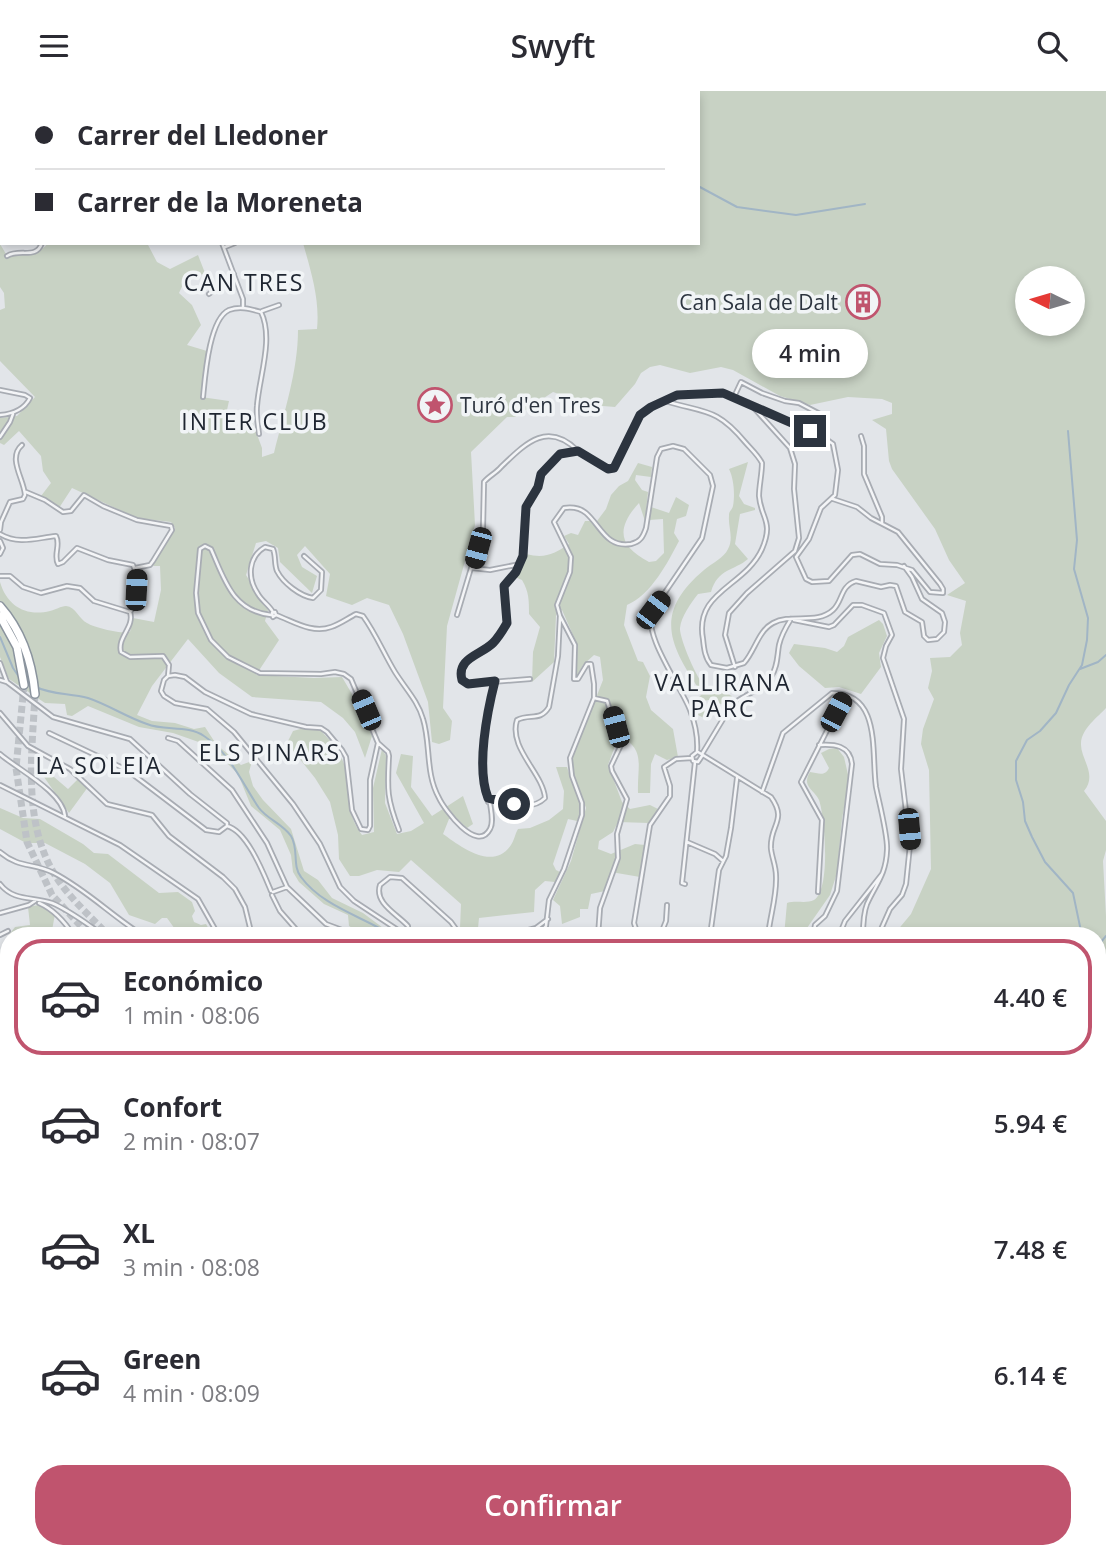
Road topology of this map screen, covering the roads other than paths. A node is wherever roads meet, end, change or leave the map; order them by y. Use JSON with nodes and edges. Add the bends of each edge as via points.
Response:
{"nodes":[{"id":1,"x":41,"y":245,"type":"edge"},
{"id":2,"x":223,"y":246,"type":"edge"},
{"id":3,"x":7,"y":255,"type":"dead end"},
{"id":4,"x":234,"y":274,"type":"junction"},
{"id":5,"x":209,"y":294,"type":"dead end"},
{"id":6,"x":279,"y":305,"type":"dead end"},
{"id":7,"x":243,"y":307,"type":"junction"},
{"id":8,"x":261,"y":312,"type":"junction"},
{"id":9,"x":0,"y":390,"type":"edge"},
{"id":10,"x":203,"y":397,"type":"dead end"},
{"id":11,"x":734,"y":397,"type":"junction"},
{"id":12,"x":665,"y":401,"type":"junction"},
{"id":13,"x":751,"y":405,"type":"junction"},
{"id":14,"x":13,"y":414,"type":"junction"},
{"id":15,"x":820,"y":414,"type":"dead end"},
{"id":16,"x":0,"y":415,"type":"edge"},
{"id":17,"x":259,"y":434,"type":"dead end"},
{"id":18,"x":861,"y":436,"type":"dead end"},
{"id":19,"x":0,"y":437,"type":"edge"},
{"id":20,"x":22,"y":445,"type":"dead end"},
{"id":21,"x":578,"y":451,"type":"junction"},
{"id":22,"x":26,"y":492,"type":"junction"},
{"id":23,"x":833,"y":499,"type":"junction"},
{"id":24,"x":882,"y":523,"type":"junction"},
{"id":25,"x":0,"y":532,"type":"edge"},
{"id":26,"x":0,"y":541,"type":"edge"},
{"id":27,"x":795,"y":553,"type":"junction"},
{"id":28,"x":0,"y":554,"type":"edge"},
{"id":29,"x":304,"y":556,"type":"dead end"},
{"id":30,"x":520,"y":564,"type":"junction"},
{"id":31,"x":904,"y":566,"type":"junction"},
{"id":32,"x":135,"y":568,"type":"junction"},
{"id":33,"x":472,"y":568,"type":"junction"},
{"id":34,"x":0,"y":576,"type":"edge"},
{"id":35,"x":0,"y":606,"type":"edge"},
{"id":36,"x":130,"y":612,"type":"junction"},
{"id":37,"x":273,"y":614,"type":"junction"},
{"id":38,"x":457,"y":615,"type":"dead end"},
{"id":39,"x":0,"y":616,"type":"edge"},
{"id":40,"x":560,"y":616,"type":"junction"},
{"id":41,"x":791,"y":619,"type":"junction"},
{"id":42,"x":0,"y":663,"type":"edge"},
{"id":43,"x":735,"y":667,"type":"junction"},
{"id":44,"x":168,"y":676,"type":"junction"},
{"id":45,"x":530,"y":679,"type":"dead end"},
{"id":46,"x":0,"y":680,"type":"edge"},
{"id":47,"x":495,"y":681,"type":"junction"},
{"id":48,"x":7,"y":682,"type":"junction"},
{"id":49,"x":24,"y":685,"type":"tunnel mouth"},
{"id":50,"x":35,"y":694,"type":"tunnel mouth"},
{"id":51,"x":845,"y":695,"type":"junction"},
{"id":52,"x":594,"y":698,"type":"junction"},
{"id":53,"x":0,"y":713,"type":"edge"},
{"id":54,"x":49,"y":733,"type":"dead end"},
{"id":55,"x":168,"y":739,"type":"dead end"},
{"id":56,"x":378,"y":743,"type":"junction"},
{"id":57,"x":819,"y":745,"type":"junction"},
{"id":58,"x":697,"y":752,"type":"junction"},
{"id":59,"x":0,"y":754,"type":"edge"},
{"id":60,"x":702,"y":755,"type":"junction"},
{"id":61,"x":692,"y":758,"type":"junction"},
{"id":62,"x":695,"y":762,"type":"junction"},
{"id":63,"x":737,"y":778,"type":"junction"},
{"id":64,"x":0,"y":785,"type":"edge"},
{"id":65,"x":762,"y":792,"type":"junction"},
{"id":66,"x":490,"y":800,"type":"junction"},
{"id":67,"x":65,"y":816,"type":"junction"},
{"id":68,"x":228,"y":825,"type":"junction"},
{"id":69,"x":399,"y":830,"type":"dead end"},
{"id":70,"x":687,"y":842,"type":"junction"},
{"id":71,"x":0,"y":852,"type":"edge"},
{"id":72,"x":723,"y":861,"type":"junction"},
{"id":73,"x":884,"y":871,"type":"junction"},
{"id":74,"x":0,"y":884,"type":"edge"},
{"id":75,"x":685,"y":884,"type":"dead end"},
{"id":76,"x":287,"y":887,"type":"junction"},
{"id":77,"x":818,"y":892,"type":"dead end"},
{"id":78,"x":272,"y":893,"type":"junction"},
{"id":79,"x":35,"y":901,"type":"junction"},
{"id":80,"x":667,"y":905,"type":"dead end"},
{"id":81,"x":0,"y":913,"type":"edge"},
{"id":82,"x":548,"y":919,"type":"junction"},
{"id":83,"x":68,"y":927,"type":"edge"},
{"id":84,"x":91,"y":927,"type":"edge"},
{"id":85,"x":132,"y":927,"type":"edge"},
{"id":86,"x":214,"y":927,"type":"edge"},
{"id":87,"x":250,"y":927,"type":"edge"},
{"id":88,"x":294,"y":927,"type":"edge"},
{"id":89,"x":334,"y":927,"type":"edge"},
{"id":90,"x":394,"y":927,"type":"edge"},
{"id":91,"x":408,"y":927,"type":"edge"},
{"id":92,"x":455,"y":927,"type":"edge"},
{"id":93,"x":537,"y":927,"type":"edge"},
{"id":94,"x":545,"y":927,"type":"edge"},
{"id":95,"x":599,"y":927,"type":"edge"},
{"id":96,"x":635,"y":927,"type":"edge"},
{"id":97,"x":663,"y":927,"type":"edge"},
{"id":98,"x":711,"y":927,"type":"edge"},
{"id":99,"x":769,"y":927,"type":"edge"},
{"id":100,"x":815,"y":927,"type":"edge"},
{"id":101,"x":843,"y":927,"type":"edge"},
{"id":102,"x":864,"y":927,"type":"edge"},
{"id":103,"x":882,"y":927,"type":"edge"}],
"edges":[{"from":1,"to":3,"type":"street","via":[[35,253]]},
{"from":2,"to":4,"type":"street"},
{"from":4,"to":5,"type":"street"},
{"from":4,"to":7,"type":"street"},
{"from":6,"to":8,"type":"street"},
{"from":7,"to":8,"type":"street"},
{"from":7,"to":10,"type":"street","via":[[227,311],[216,324]]},
{"from":8,"to":17,"type":"street","via":[[267,337],[256,409]]},
{"from":9,"to":14,"type":"street","via":[[30,398]]},
{"from":11,"to":12,"type":"street","via":[[696,393]]},
{"from":11,"to":13,"type":"street"},
{"from":11,"to":15,"type":"street","via":[[741,382]]},
{"from":12,"to":21,"type":"street","via":[[640,415],[614,468]]},
{"from":12,"to":43,"type":"street","via":[[723,418],[762,464],[759,497],[768,520],[762,549],[740,577],[711,600],[701,621],[709,663]]},
{"from":13,"to":23,"type":"street","via":[[830,441],[838,470]]},
{"from":13,"to":27,"type":"street","via":[[794,456],[799,538]]},
{"from":14,"to":16,"type":"street"},
{"from":14,"to":19,"type":"street"},
{"from":18,"to":24,"type":"street","via":[[864,474]]},
{"from":20,"to":22,"type":"street","via":[[14,457]]},
{"from":21,"to":30,"type":"street","via":[[560,454],[541,474],[524,514]]},
{"from":21,"to":33,"type":"street","via":[[561,438],[543,436],[519,449],[488,477],[483,486],[483,528]]},
{"from":22,"to":25,"type":"street","via":[[23,499],[10,502]]},
{"from":22,"to":32,"type":"street","via":[[63,512],[71,511],[84,495],[137,520],[171,526],[150,565]]},
{"from":23,"to":24,"type":"street"},
{"from":23,"to":27,"type":"street","via":[[821,508],[809,539]]},
{"from":24,"to":31,"type":"street","via":[[906,540],[943,593],[930,592],[915,572]]},
{"from":25,"to":32,"type":"street","via":[[24,541],[56,536],[58,564],[77,548]]},
{"from":26,"to":28,"type":"street"},
{"from":27,"to":31,"type":"street","via":[[803,575],[812,582],[833,579],[855,554],[880,564]]},
{"from":27,"to":43,"type":"street","via":[[729,613],[725,635]]},
{"from":29,"to":37,"type":"street","via":[[322,572],[321,590],[313,598],[299,593],[281,577],[273,549],[265,547],[256,555],[251,582]]},
{"from":30,"to":33,"type":"street"},
{"from":30,"to":47,"type":"street","via":[[504,586],[505,627],[491,645],[464,663],[460,673],[468,684]]},
{"from":31,"to":41,"type":"street","via":[[922,599],[943,613],[945,628],[937,639],[928,640],[922,622],[905,613],[894,585],[852,582],[829,613]]},
{"from":32,"to":36,"type":"street"},
{"from":33,"to":38,"type":"street"},
{"from":34,"to":36,"type":"street","via":[[10,576],[41,593],[76,586],[99,604]]},
{"from":35,"to":50,"type":"highway","via":[[24,645]]},
{"from":36,"to":44,"type":"street","via":[[121,652],[130,657],[163,656],[169,664]]},
{"from":37,"to":56,"type":"street","via":[[253,609],[232,594],[211,549],[200,549],[197,607],[215,645],[260,673],[347,675]]},
{"from":37,"to":66,"type":"street","via":[[319,629],[334,627],[356,614],[363,616],[420,709],[433,783],[442,804],[462,828],[478,835],[491,827]]},
{"from":39,"to":49,"type":"highway","via":[[12,636]]},
{"from":40,"to":52,"type":"street","via":[[575,645],[574,678],[591,664]]},
{"from":40,"to":58,"type":"street","via":[[557,600],[570,572],[571,557],[555,527],[556,518],[564,508],[578,509],[609,540],[639,541],[646,528],[659,453],[668,446],[684,449],[710,475],[713,486],[702,538],[650,619],[666,664],[690,709]]},
{"from":40,"to":66,"type":"street","via":[[549,707],[545,715],[523,717],[515,726],[523,756],[544,788],[545,798],[528,806]]},
{"from":41,"to":43,"type":"street","via":[[774,622],[750,657]]},
{"from":41,"to":60,"type":"street","via":[[781,637],[771,677],[731,706]]},
{"from":41,"to":103,"type":"street","via":[[829,627],[853,605],[862,605],[884,613],[891,629],[883,658],[904,719],[900,759],[910,860],[902,895]]},
{"from":42,"to":48,"type":"street"},
{"from":44,"to":56,"type":"street","via":[[185,677],[251,714],[327,732],[346,757],[354,818],[366,831]]},
{"from":44,"to":90,"type":"street","via":[[162,685],[164,696],[175,703],[207,709],[234,732],[293,804],[320,844],[340,887]]},
{"from":45,"to":47,"type":"street"},
{"from":46,"to":48,"type":"street"},
{"from":47,"to":66,"type":"street","via":[[483,758]]},
{"from":48,"to":68,"type":"street","via":[[53,717],[130,739]]},
{"from":51,"to":57,"type":"street"},
{"from":51,"to":65,"type":"street","via":[[828,695],[783,733]]},
{"from":51,"to":73,"type":"street","via":[[858,701],[873,730],[875,778],[888,847]]},
{"from":52,"to":82,"type":"street","via":[[570,758],[582,815],[550,900]]},
{"from":52,"to":95,"type":"street","via":[[607,701],[612,710],[621,745],[611,766],[627,799],[617,834],[618,858],[600,908]]},
{"from":53,"to":87,"type":"street","via":[[28,745],[70,769],[107,804],[152,815],[169,837],[235,889]]},
{"from":54,"to":68,"type":"street","via":[[127,770],[206,829],[219,832]]},
{"from":55,"to":76,"type":"street","via":[[178,741],[232,790],[267,843]]},
{"from":56,"to":69,"type":"street","via":[[388,752],[388,802]]},
{"from":57,"to":77,"type":"street","via":[[801,782],[822,820]]},
{"from":57,"to":100,"type":"street","via":[[842,748],[852,764],[837,891]]},
{"from":58,"to":60,"type":"street"},
{"from":58,"to":61,"type":"street"},
{"from":59,"to":67,"type":"street","via":[[51,794]]},
{"from":60,"to":62,"type":"street"},
{"from":60,"to":63,"type":"street"},
{"from":61,"to":62,"type":"street"},
{"from":61,"to":96,"type":"street","via":[[676,759],[664,767],[670,796],[650,825]]},
{"from":62,"to":70,"type":"street"},
{"from":63,"to":65,"type":"street"},
{"from":63,"to":72,"type":"street"},
{"from":64,"to":67,"type":"street"},
{"from":65,"to":99,"type":"street","via":[[779,808],[771,848],[776,890]]},
{"from":67,"to":86,"type":"street","via":[[120,845],[198,899]]},
{"from":68,"to":78,"type":"street","via":[[258,861]]},
{"from":70,"to":72,"type":"street"},
{"from":70,"to":75,"type":"street"},
{"from":71,"to":85,"type":"street","via":[[14,863],[54,873]]},
{"from":72,"to":98,"type":"street"},
{"from":73,"to":101,"type":"street"},
{"from":73,"to":102,"type":"street","via":[[867,904]]},
{"from":74,"to":79,"type":"street","via":[[13,896]]},
{"from":76,"to":78,"type":"street"},
{"from":76,"to":89,"type":"street"},
{"from":78,"to":88,"type":"street"},
{"from":79,"to":81,"type":"street"},
{"from":79,"to":83,"type":"street","via":[[50,908]]},
{"from":79,"to":84,"type":"street","via":[[49,902]]},
{"from":80,"to":97,"type":"street"},
{"from":82,"to":93,"type":"street"},
{"from":82,"to":94,"type":"street"},
{"from":91,"to":92,"type":"street","via":[[378,895],[380,885],[390,877],[401,878]]}]}
